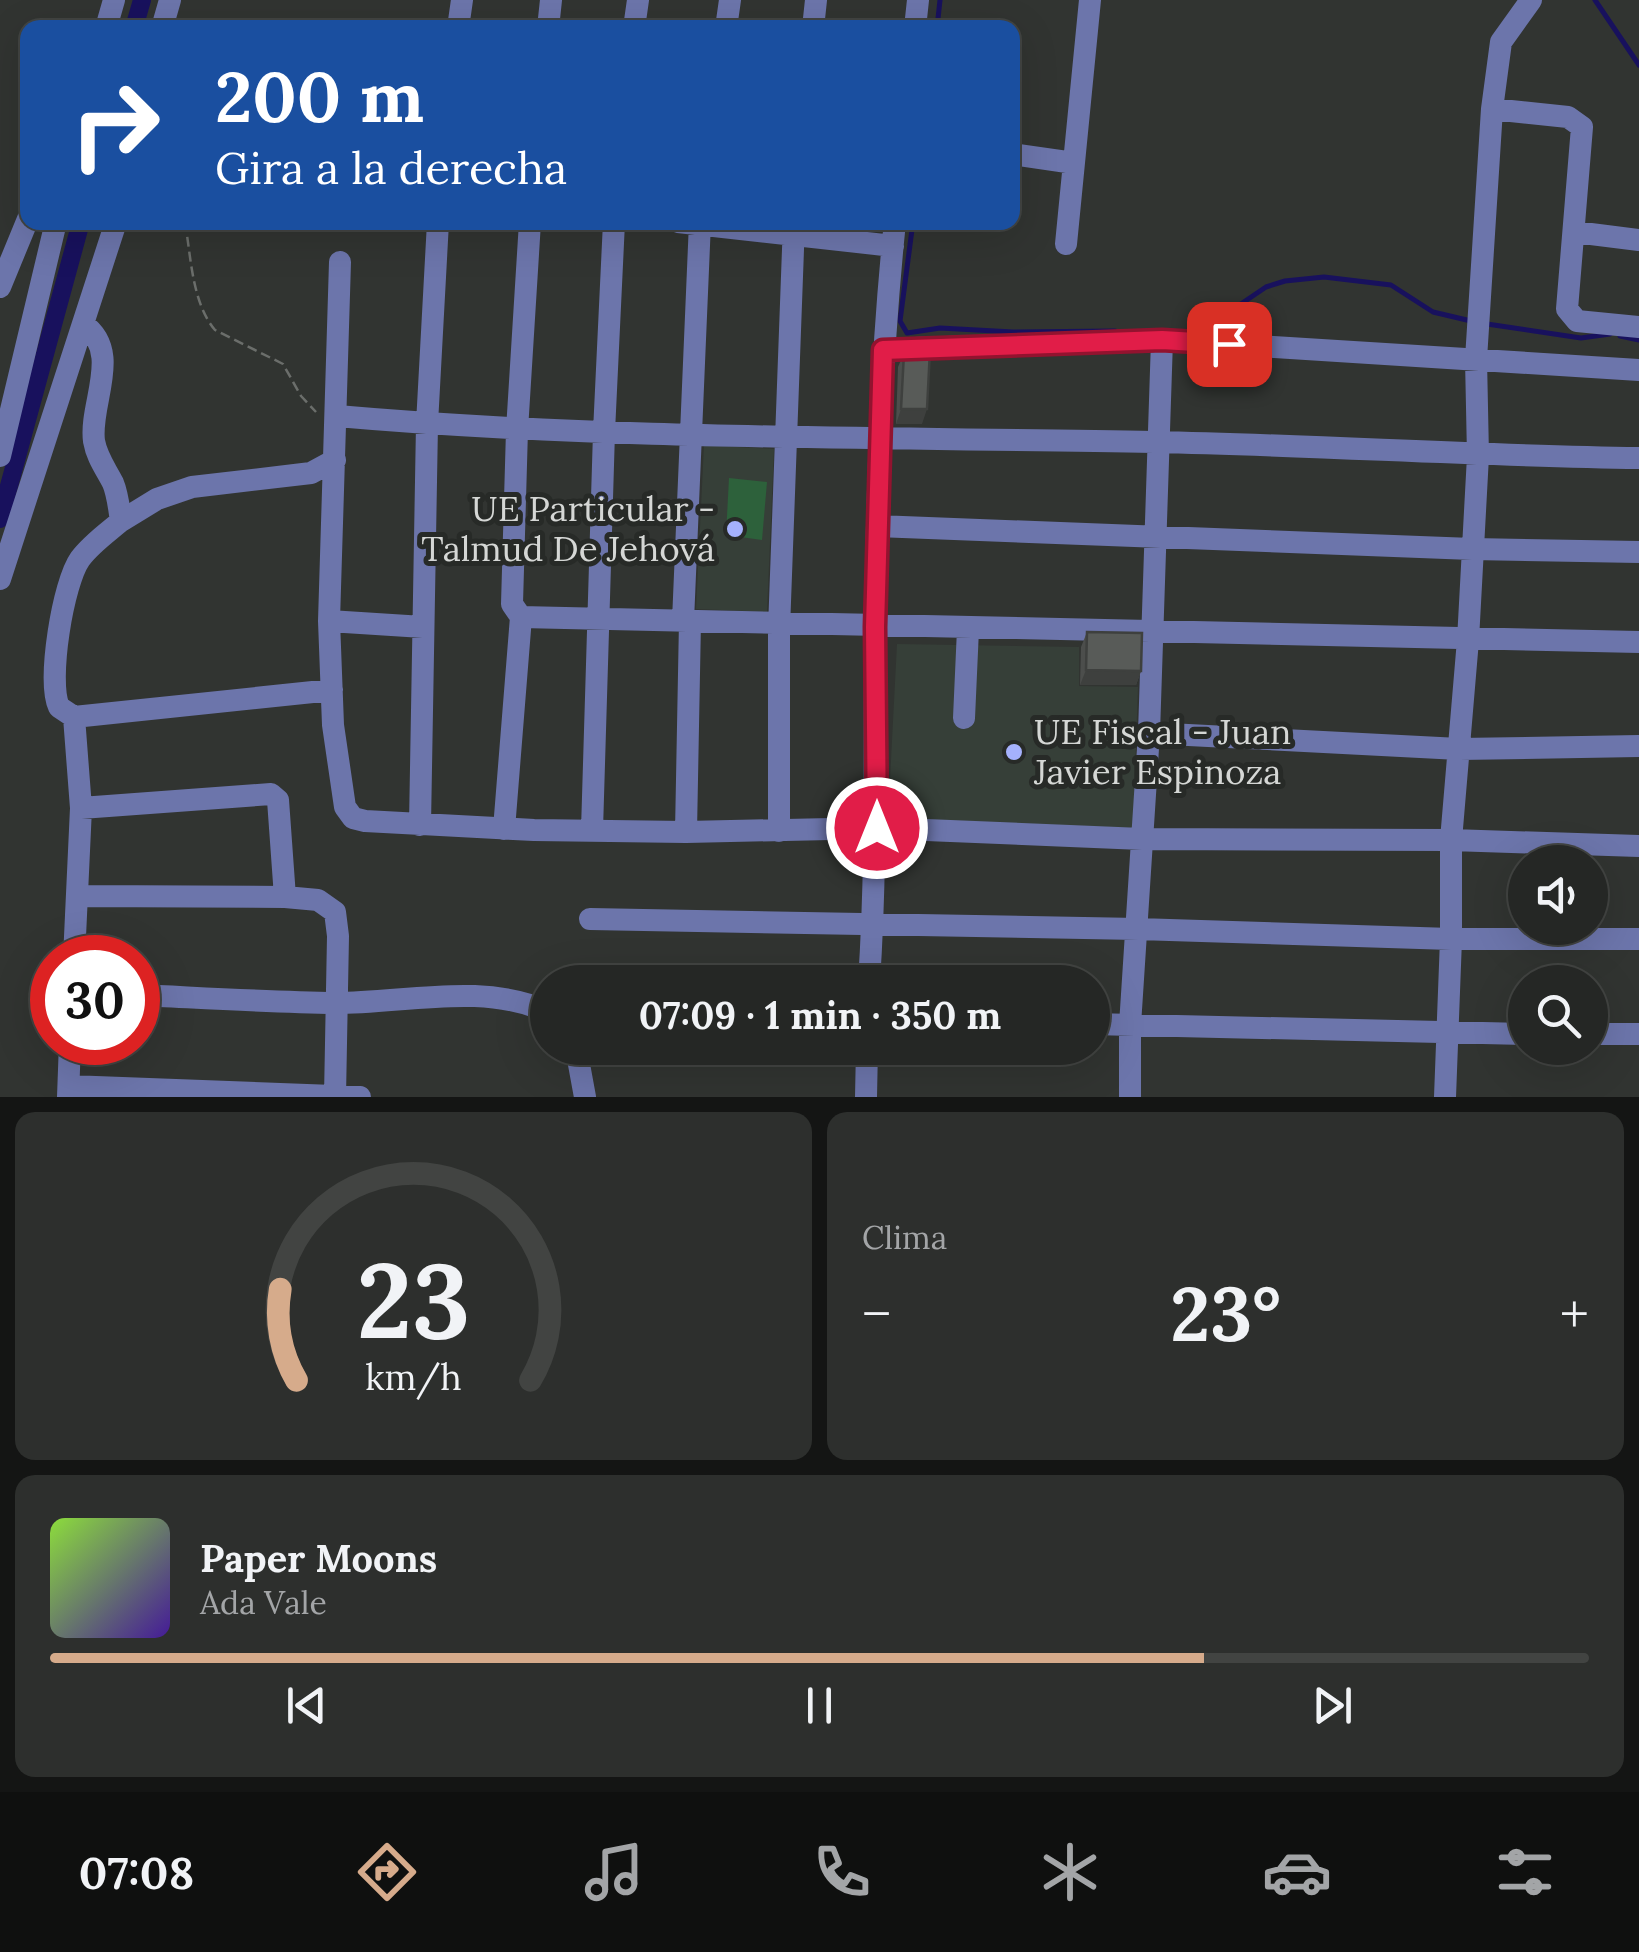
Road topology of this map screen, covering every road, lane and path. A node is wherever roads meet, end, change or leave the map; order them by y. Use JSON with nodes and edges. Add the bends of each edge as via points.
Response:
{"nodes":[{"id":1,"x":1090,"y":0,"type":"edge"},
{"id":2,"x":1531,"y":0,"type":"edge"},
{"id":3,"x":1492,"y":109,"type":"junction"},
{"id":4,"x":1020,"y":155,"type":"edge"},
{"id":5,"x":1074,"y":163,"type":"junction"},
{"id":6,"x":24,"y":230,"type":"edge"},
{"id":7,"x":54,"y":230,"type":"edge"},
{"id":8,"x":113,"y":230,"type":"edge"},
{"id":9,"x":186,"y":230,"type":"edge"},
{"id":10,"x":438,"y":230,"type":"edge"},
{"id":11,"x":530,"y":230,"type":"edge"},
{"id":12,"x":614,"y":230,"type":"edge"},
{"id":13,"x":693,"y":230,"type":"edge"},
{"id":14,"x":793,"y":230,"type":"edge"},
{"id":15,"x":813,"y":230,"type":"edge"},
{"id":16,"x":1575,"y":232,"type":"junction"},
{"id":17,"x":894,"y":234,"type":"edge"},
{"id":18,"x":1639,"y":240,"type":"edge"},
{"id":19,"x":1066,"y":244,"type":"dead end"},
{"id":20,"x":340,"y":262,"type":"dead end"},
{"id":21,"x":0,"y":287,"type":"edge"},
{"id":22,"x":84,"y":324,"type":"junction"},
{"id":23,"x":1639,"y":327,"type":"edge"},
{"id":24,"x":1162,"y":340,"type":"junction"},
{"id":25,"x":883,"y":350,"type":"junction"},
{"id":26,"x":1476,"y":358,"type":"junction"},
{"id":27,"x":1639,"y":370,"type":"edge"},
{"id":28,"x":337,"y":416,"type":"junction"},
{"id":29,"x":427,"y":424,"type":"junction"},
{"id":30,"x":517,"y":430,"type":"junction"},
{"id":31,"x":604,"y":432,"type":"junction"},
{"id":32,"x":692,"y":434,"type":"junction"},
{"id":33,"x":787,"y":435,"type":"junction"},
{"id":34,"x":880,"y":439,"type":"junction"},
{"id":35,"x":1158,"y":442,"type":"junction"},
{"id":36,"x":0,"y":456,"type":"edge"},
{"id":37,"x":1478,"y":456,"type":"junction"},
{"id":38,"x":1639,"y":458,"type":"edge"},
{"id":39,"x":335,"y":460,"type":"junction"},
{"id":40,"x":121,"y":521,"type":"junction"},
{"id":41,"x":877,"y":526,"type":"junction"},
{"id":42,"x":1156,"y":536,"type":"junction"},
{"id":43,"x":1472,"y":550,"type":"junction"},
{"id":44,"x":1639,"y":552,"type":"edge"},
{"id":45,"x":0,"y":579,"type":"edge"},
{"id":46,"x":521,"y":617,"type":"junction"},
{"id":47,"x":599,"y":621,"type":"junction"},
{"id":48,"x":686,"y":621,"type":"junction"},
{"id":49,"x":329,"y":622,"type":"junction"},
{"id":50,"x":779,"y":625,"type":"junction"},
{"id":51,"x":423,"y":626,"type":"junction"},
{"id":52,"x":875,"y":627,"type":"junction"},
{"id":53,"x":968,"y":628,"type":"junction"},
{"id":54,"x":1152,"y":632,"type":"junction"},
{"id":55,"x":1468,"y":640,"type":"junction"},
{"id":56,"x":1639,"y":642,"type":"edge"},
{"id":57,"x":332,"y":690,"type":"junction"},
{"id":58,"x":74,"y":717,"type":"junction"},
{"id":59,"x":964,"y":718,"type":"dead end"},
{"id":60,"x":1149,"y":732,"type":"junction"},
{"id":61,"x":1639,"y":746,"type":"edge"},
{"id":62,"x":1459,"y":749,"type":"junction"},
{"id":63,"x":81,"y":808,"type":"junction"},
{"id":64,"x":420,"y":825,"type":"junction"},
{"id":65,"x":877,"y":828,"type":"junction"},
{"id":66,"x":504,"y":829,"type":"junction"},
{"id":67,"x":592,"y":830,"type":"junction"},
{"id":68,"x":780,"y":831,"type":"junction"},
{"id":69,"x":686,"y":832,"type":"junction"},
{"id":70,"x":1142,"y":839,"type":"junction"},
{"id":71,"x":1450,"y":840,"type":"junction"},
{"id":72,"x":1639,"y":846,"type":"edge"},
{"id":73,"x":77,"y":896,"type":"junction"},
{"id":74,"x":284,"y":897,"type":"junction"},
{"id":75,"x":590,"y":919,"type":"dead end"},
{"id":76,"x":873,"y":924,"type":"junction"},
{"id":77,"x":1138,"y":929,"type":"junction"},
{"id":78,"x":75,"y":935,"type":"edge"},
{"id":79,"x":1639,"y":938,"type":"edge"},
{"id":80,"x":1451,"y":939,"type":"junction"},
{"id":81,"x":870,"y":965,"type":"edge"},
{"id":82,"x":160,"y":996,"type":"edge"},
{"id":83,"x":338,"y":1003,"type":"junction"},
{"id":84,"x":530,"y":1004,"type":"edge"},
{"id":85,"x":1110,"y":1024,"type":"edge"},
{"id":86,"x":1130,"y":1025,"type":"junction"},
{"id":87,"x":1448,"y":1034,"type":"junction"},
{"id":88,"x":1508,"y":1034,"type":"edge"},
{"id":89,"x":1608,"y":1034,"type":"edge"},
{"id":90,"x":1639,"y":1034,"type":"edge"},
{"id":91,"x":70,"y":1065,"type":"edge"},
{"id":92,"x":579,"y":1065,"type":"edge"},
{"id":93,"x":867,"y":1065,"type":"edge"},
{"id":94,"x":69,"y":1092,"type":"edge"},
{"id":95,"x":336,"y":1096,"type":"edge"},
{"id":96,"x":360,"y":1097,"type":"edge"},
{"id":97,"x":584,"y":1097,"type":"edge"},
{"id":98,"x":866,"y":1097,"type":"edge"},
{"id":99,"x":1130,"y":1097,"type":"edge"},
{"id":100,"x":1445,"y":1097,"type":"edge"}],
"edges":[{"from":1,"to":5,"type":"street"},
{"from":2,"to":3,"type":"street","via":[[1501,42]]},
{"from":3,"to":16,"type":"street","via":[[1568,116],[1582,127]]},
{"from":3,"to":26,"type":"street"},
{"from":4,"to":5,"type":"street"},
{"from":5,"to":19,"type":"street"},
{"from":6,"to":21,"type":"street"},
{"from":7,"to":36,"type":"street"},
{"from":8,"to":22,"type":"street"},
{"from":9,"to":28,"type":"path","via":[[208,321],[284,364],[310,409]]},
{"from":10,"to":29,"type":"street"},
{"from":11,"to":30,"type":"street"},
{"from":12,"to":31,"type":"street"},
{"from":13,"to":32,"type":"street"},
{"from":14,"to":33,"type":"street"},
{"from":15,"to":17,"type":"street"},
{"from":16,"to":18,"type":"street"},
{"from":16,"to":23,"type":"street","via":[[1570,316]]},
{"from":17,"to":25,"type":"street"},
{"from":20,"to":28,"type":"street"},
{"from":22,"to":40,"type":"street","via":[[103,354],[94,437]]},
{"from":22,"to":45,"type":"street"},
{"from":24,"to":25,"type":"street"},
{"from":24,"to":26,"type":"street"},
{"from":24,"to":35,"type":"street"},
{"from":25,"to":34,"type":"street"},
{"from":26,"to":27,"type":"street"},
{"from":26,"to":37,"type":"street"},
{"from":28,"to":29,"type":"street"},
{"from":28,"to":39,"type":"street"},
{"from":29,"to":30,"type":"street"},
{"from":29,"to":51,"type":"street"},
{"from":30,"to":31,"type":"street"},
{"from":30,"to":46,"type":"street","via":[[512,604]]},
{"from":31,"to":32,"type":"street"},
{"from":31,"to":47,"type":"street"},
{"from":32,"to":33,"type":"street"},
{"from":32,"to":48,"type":"street"},
{"from":33,"to":34,"type":"street"},
{"from":33,"to":50,"type":"street"},
{"from":34,"to":35,"type":"street"},
{"from":34,"to":41,"type":"street"},
{"from":35,"to":37,"type":"street"},
{"from":35,"to":42,"type":"street"},
{"from":37,"to":38,"type":"street"},
{"from":37,"to":43,"type":"street"},
{"from":39,"to":40,"type":"street","via":[[311,473],[192,487]]},
{"from":39,"to":49,"type":"street"},
{"from":40,"to":58,"type":"street","via":[[80,558],[63,599],[55,700]]},
{"from":41,"to":42,"type":"street"},
{"from":41,"to":52,"type":"street"},
{"from":42,"to":43,"type":"street"},
{"from":42,"to":54,"type":"street"},
{"from":43,"to":44,"type":"street"},
{"from":43,"to":55,"type":"street"},
{"from":46,"to":47,"type":"street"},
{"from":46,"to":66,"type":"street"},
{"from":47,"to":48,"type":"street"},
{"from":47,"to":67,"type":"street"},
{"from":48,"to":50,"type":"street"},
{"from":48,"to":69,"type":"street"},
{"from":49,"to":51,"type":"street"},
{"from":49,"to":57,"type":"street"},
{"from":50,"to":52,"type":"street"},
{"from":50,"to":68,"type":"street"},
{"from":51,"to":64,"type":"street"},
{"from":52,"to":53,"type":"street"},
{"from":52,"to":65,"type":"street"},
{"from":53,"to":54,"type":"street"},
{"from":53,"to":59,"type":"street"},
{"from":54,"to":55,"type":"street"},
{"from":54,"to":60,"type":"street"},
{"from":55,"to":56,"type":"street"},
{"from":55,"to":62,"type":"street"},
{"from":57,"to":58,"type":"street"},
{"from":57,"to":64,"type":"street","via":[[344,807],[365,822]]},
{"from":58,"to":63,"type":"street"},
{"from":60,"to":62,"type":"street"},
{"from":60,"to":70,"type":"street"},
{"from":61,"to":62,"type":"street"},
{"from":62,"to":71,"type":"street"},
{"from":63,"to":73,"type":"street"},
{"from":63,"to":74,"type":"street","via":[[271,794],[278,800]]},
{"from":64,"to":66,"type":"street"},
{"from":65,"to":68,"type":"street"},
{"from":65,"to":70,"type":"street"},
{"from":65,"to":76,"type":"street"},
{"from":66,"to":67,"type":"street"},
{"from":67,"to":69,"type":"street"},
{"from":68,"to":69,"type":"street"},
{"from":70,"to":71,"type":"street"},
{"from":70,"to":77,"type":"street"},
{"from":71,"to":72,"type":"street"},
{"from":71,"to":80,"type":"street"},
{"from":73,"to":74,"type":"street"},
{"from":73,"to":78,"type":"street"},
{"from":74,"to":83,"type":"street","via":[[318,900],[335,912]]},
{"from":75,"to":76,"type":"street"},
{"from":76,"to":77,"type":"street"},
{"from":76,"to":81,"type":"street"},
{"from":77,"to":80,"type":"street"},
{"from":77,"to":86,"type":"street"},
{"from":79,"to":80,"type":"street"},
{"from":80,"to":87,"type":"street"},
{"from":82,"to":83,"type":"street"},
{"from":83,"to":84,"type":"street","via":[[499,996]]},
{"from":83,"to":95,"type":"street"},
{"from":85,"to":86,"type":"street"},
{"from":86,"to":87,"type":"street"},
{"from":86,"to":99,"type":"street"},
{"from":87,"to":88,"type":"street"},
{"from":87,"to":100,"type":"street"},
{"from":89,"to":90,"type":"street"},
{"from":91,"to":94,"type":"street"},
{"from":92,"to":97,"type":"street"},
{"from":93,"to":98,"type":"street"},
{"from":94,"to":95,"type":"street"},
{"from":95,"to":96,"type":"street"}]}
